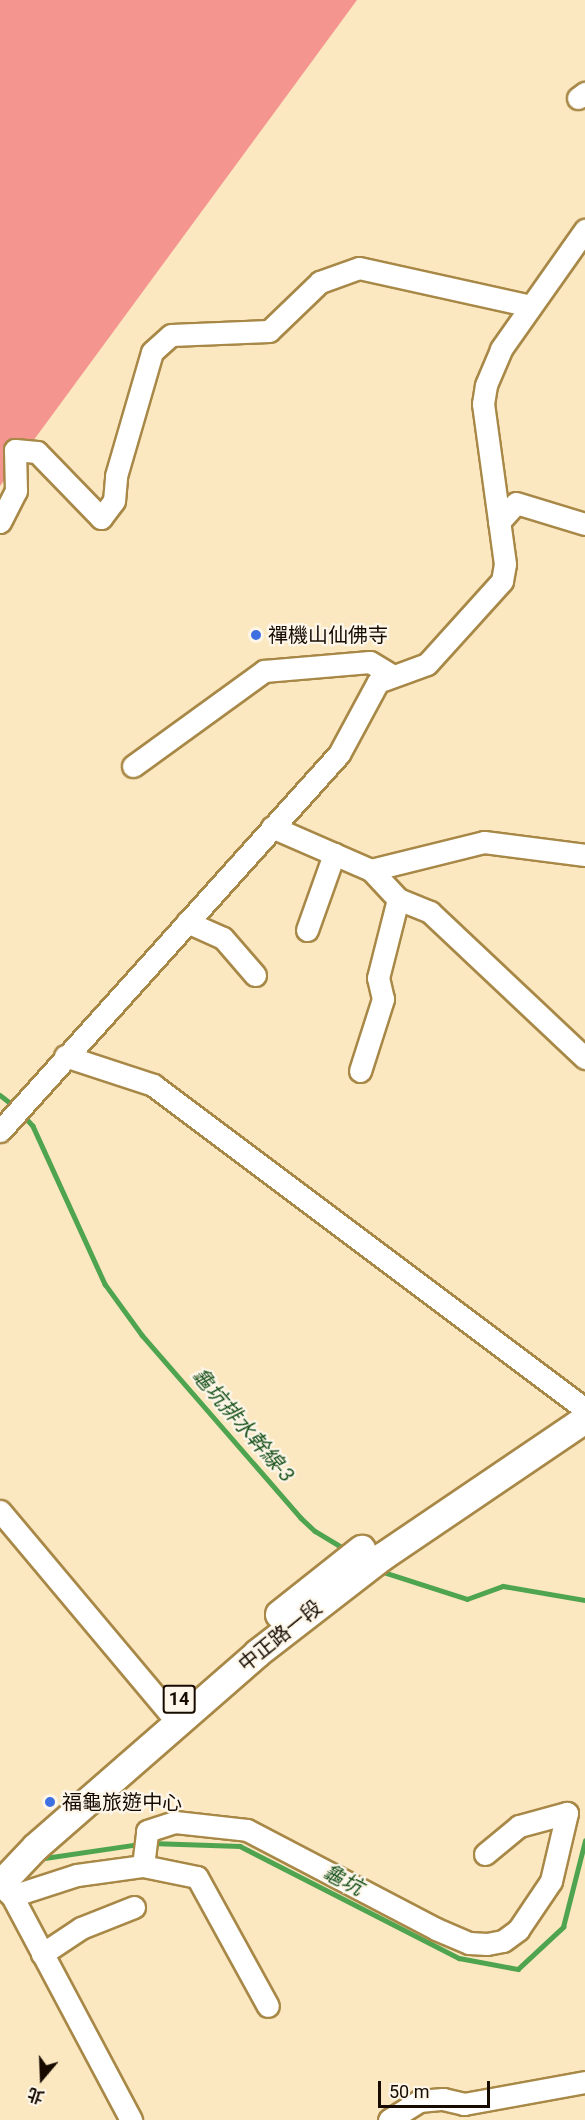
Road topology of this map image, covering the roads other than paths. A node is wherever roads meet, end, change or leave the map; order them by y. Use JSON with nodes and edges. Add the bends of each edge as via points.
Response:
{"nodes":[{"id":1,"x":585,"y":230,"type":"edge"},
{"id":2,"x":531,"y":306,"type":"junction"},
{"id":3,"x":0,"y":522,"type":"edge"},
{"id":4,"x":499,"y":522,"type":"junction"},
{"id":5,"x":585,"y":524,"type":"edge"},
{"id":6,"x":392,"y":675,"type":"junction"},
{"id":7,"x":133,"y":766,"type":"dead end"},
{"id":8,"x":272,"y":827,"type":"junction"},
{"id":9,"x":334,"y":854,"type":"junction"},
{"id":10,"x":585,"y":855,"type":"edge"},
{"id":11,"x":370,"y":870,"type":"junction"},
{"id":12,"x":398,"y":899,"type":"junction"},
{"id":13,"x":187,"y":921,"type":"junction"},
{"id":14,"x":307,"y":930,"type":"dead end"},
{"id":15,"x":255,"y":975,"type":"dead end"},
{"id":16,"x":65,"y":1056,"type":"junction"},
{"id":17,"x":585,"y":1058,"type":"edge"},
{"id":18,"x":360,"y":1071,"type":"dead end"},
{"id":19,"x":12,"y":1117,"type":"edge"},
{"id":20,"x":584,"y":1408,"type":"edge"},
{"id":21,"x":0,"y":1511,"type":"edge"},
{"id":22,"x":172,"y":1716,"type":"junction"},
{"id":23,"x":485,"y":1854,"type":"dead end"},
{"id":24,"x":144,"y":1866,"type":"junction"},
{"id":25,"x":10,"y":1870,"type":"edge"},
{"id":26,"x":134,"y":1907,"type":"dead end"},
{"id":27,"x":42,"y":1954,"type":"junction"},
{"id":28,"x":268,"y":2006,"type":"dead end"},
{"id":29,"x":585,"y":2082,"type":"edge"},
{"id":30,"x":131,"y":2120,"type":"edge"},
{"id":31,"x":388,"y":2120,"type":"edge"}],
"edges":[{"from":1,"to":2,"type":"lane"},
{"from":2,"to":3,"type":"lane","via":[[359,268],[320,282],[269,331],[171,335],[152,352],[117,476],[114,501],[101,518],[37,452],[15,450],[16,491]]},
{"from":2,"to":4,"type":"lane","via":[[490,370],[483,404]]},
{"from":4,"to":5,"type":"lane","via":[[516,503]]},
{"from":4,"to":6,"type":"lane","via":[[505,564],[502,581],[427,664]]},
{"from":6,"to":7,"type":"lane","via":[[370,662],[264,671]]},
{"from":6,"to":8,"type":"lane","via":[[378,682],[339,754]]},
{"from":8,"to":9,"type":"lane"},
{"from":8,"to":13,"type":"lane"},
{"from":9,"to":11,"type":"lane"},
{"from":9,"to":14,"type":"lane"},
{"from":10,"to":11,"type":"lane","via":[[484,842]]},
{"from":11,"to":12,"type":"lane"},
{"from":12,"to":17,"type":"lane","via":[[430,912]]},
{"from":12,"to":18,"type":"lane","via":[[378,978],[382,999]]},
{"from":13,"to":15,"type":"lane","via":[[223,938]]},
{"from":13,"to":16,"type":"lane"},
{"from":16,"to":19,"type":"lane"},
{"from":16,"to":20,"type":"lane","via":[[153,1084]]},
{"from":20,"to":22,"type":"main road","name":"中正路一段","number":"14","via":[[362,1560],[257,1653]]},
{"from":21,"to":22,"type":"lane"},
{"from":22,"to":25,"type":"main road","name":"中正路一段","number":"14"},
{"from":23,"to":24,"type":"lane","via":[[519,1826],[567,1813],[551,1881],[518,1930],[503,1941],[486,1944],[469,1943],[436,1929],[247,1830],[176,1822],[147,1831]]},
{"from":24,"to":25,"type":"lane","via":[[77,1875]]},
{"from":24,"to":28,"type":"lane","via":[[197,1877]]},
{"from":25,"to":27,"type":"lane"},
{"from":26,"to":27,"type":"lane","via":[[81,1928]]},
{"from":27,"to":30,"type":"lane"},
{"from":29,"to":31,"type":"lane","via":[[464,2104],[443,2099],[418,2101]]}]}
